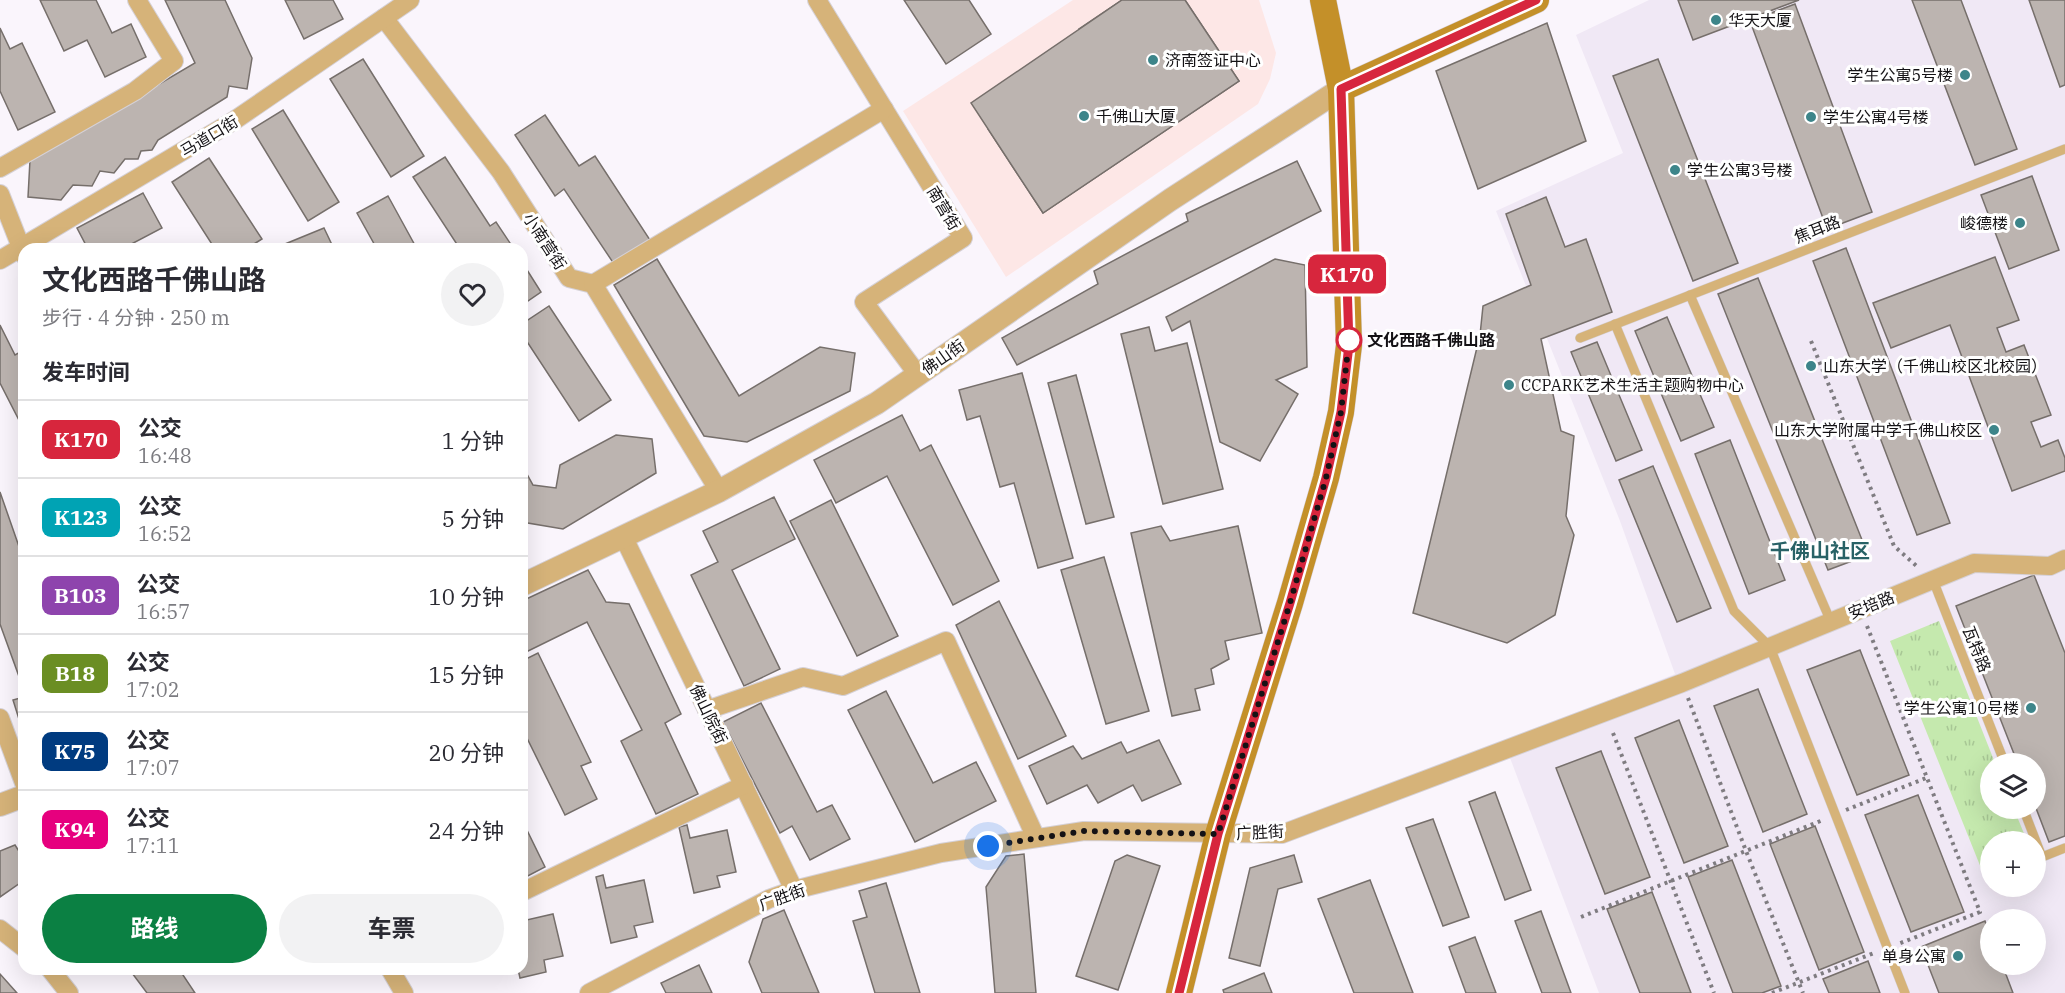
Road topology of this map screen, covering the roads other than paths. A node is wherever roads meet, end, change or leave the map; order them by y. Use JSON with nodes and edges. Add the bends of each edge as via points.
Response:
{"nodes":[{"id":1,"x":137,"y":0,"type":"edge"},
{"id":2,"x":410,"y":0,"type":"edge"},
{"id":3,"x":817,"y":0,"type":"edge"},
{"id":4,"x":1323,"y":0,"type":"edge"},
{"id":5,"x":1536,"y":0,"type":"edge"},
{"id":6,"x":384,"y":18,"type":"junction"},
{"id":7,"x":1341,"y":89,"type":"junction"},
{"id":8,"x":884,"y":109,"type":"junction"},
{"id":9,"x":2065,"y":149,"type":"edge"},
{"id":10,"x":0,"y":168,"type":"edge"},
{"id":11,"x":0,"y":194,"type":"edge"},
{"id":12,"x":19,"y":243,"type":"edge"},
{"id":13,"x":37,"y":243,"type":"edge"},
{"id":14,"x":18,"y":254,"type":"edge"},
{"id":15,"x":0,"y":261,"type":"edge"},
{"id":16,"x":593,"y":284,"type":"junction"},
{"id":17,"x":1690,"y":295,"type":"junction"},
{"id":18,"x":1615,"y":324,"type":"junction"},
{"id":19,"x":1580,"y":338,"type":"dead end"},
{"id":20,"x":918,"y":375,"type":"junction"},
{"id":21,"x":719,"y":491,"type":"junction"},
{"id":22,"x":624,"y":538,"type":"junction"},
{"id":23,"x":2065,"y":559,"type":"edge"},
{"id":24,"x":1933,"y":580,"type":"junction"},
{"id":25,"x":528,"y":582,"type":"edge"},
{"id":26,"x":1831,"y":622,"type":"junction"},
{"id":27,"x":1770,"y":647,"type":"junction"},
{"id":28,"x":1682,"y":683,"type":"joint"},
{"id":29,"x":707,"y":710,"type":"junction"},
{"id":30,"x":0,"y":718,"type":"edge"},
{"id":31,"x":2001,"y":753,"type":"edge"},
{"id":32,"x":18,"y":767,"type":"edge"},
{"id":33,"x":744,"y":785,"type":"junction"},
{"id":34,"x":18,"y":798,"type":"edge"},
{"id":35,"x":0,"y":805,"type":"edge"},
{"id":36,"x":2027,"y":819,"type":"edge"},
{"id":37,"x":1218,"y":834,"type":"junction"},
{"id":38,"x":1036,"y":838,"type":"junction"},
{"id":39,"x":2065,"y":848,"type":"edge"},
{"id":40,"x":528,"y":889,"type":"edge"},
{"id":41,"x":794,"y":890,"type":"junction"},
{"id":42,"x":0,"y":929,"type":"edge"},
{"id":43,"x":18,"y":943,"type":"edge"},
{"id":44,"x":55,"y":975,"type":"edge"},
{"id":45,"x":394,"y":975,"type":"edge"},
{"id":46,"x":69,"y":993,"type":"edge"},
{"id":47,"x":405,"y":993,"type":"edge"},
{"id":48,"x":589,"y":993,"type":"edge"},
{"id":49,"x":1179,"y":993,"type":"edge"},
{"id":50,"x":1905,"y":993,"type":"edge"}],
"edges":[{"from":1,"to":10,"type":"street","via":[[174,60],[135,91]]},
{"from":2,"to":6,"type":"street","name":"马道口街"},
{"from":3,"to":8,"type":"street","name":"南营街"},
{"from":4,"to":7,"type":"main road"},
{"from":5,"to":7,"type":"main road"},
{"from":6,"to":13,"type":"street","name":"马道口街","via":[[235,120]]},
{"from":6,"to":16,"type":"street","name":"小南营街","via":[[501,172],[569,278]]},
{"from":7,"to":20,"type":"street","name":"佛山街","via":[[1170,200]]},
{"from":7,"to":37,"type":"main road","via":[[1349,345],[1341,412],[1290,603]]},
{"from":8,"to":16,"type":"street"},
{"from":8,"to":20,"type":"street","name":"南营街","via":[[963,238],[864,302]]},
{"from":9,"to":17,"type":"lane","name":"焦耳路"},
{"from":11,"to":12,"type":"street"},
{"from":14,"to":15,"type":"street","name":"马道口街"},
{"from":16,"to":21,"type":"street"},
{"from":17,"to":18,"type":"lane","name":"焦耳路"},
{"from":17,"to":26,"type":"lane"},
{"from":18,"to":19,"type":"lane","name":"焦耳路"},
{"from":18,"to":27,"type":"lane","via":[[1734,611]]},
{"from":20,"to":21,"type":"street","name":"佛山街","via":[[877,403]]},
{"from":21,"to":22,"type":"street","name":"佛山街"},
{"from":22,"to":25,"type":"street","name":"佛山街"},
{"from":22,"to":29,"type":"street","name":"佛山院街"},
{"from":23,"to":24,"type":"street","name":"安培路","via":[[2050,566],[1974,563]]},
{"from":24,"to":26,"type":"street","name":"安培路"},
{"from":24,"to":31,"type":"lane","name":"瓦特路"},
{"from":26,"to":27,"type":"street","name":"安培路"},
{"from":27,"to":28,"type":"street","name":"安培路"},
{"from":27,"to":50,"type":"lane"},
{"from":28,"to":37,"type":"street","name":"广胜街","via":[[1282,834]]},
{"from":29,"to":33,"type":"street","name":"佛山院街"},
{"from":29,"to":38,"type":"street","via":[[803,677],[843,686],[946,641]]},
{"from":30,"to":32,"type":"street"},
{"from":33,"to":40,"type":"street"},
{"from":33,"to":41,"type":"street","name":"佛山院街"},
{"from":34,"to":35,"type":"street"},
{"from":36,"to":39,"type":"lane","via":[[2042,857]]},
{"from":37,"to":38,"type":"street","name":"广胜街","via":[[1084,831]]},
{"from":37,"to":49,"type":"main road"},
{"from":38,"to":41,"type":"street","name":"广胜街","via":[[941,853]]},
{"from":41,"to":48,"type":"street","name":"广胜街","via":[[769,899]]},
{"from":42,"to":43,"type":"street"},
{"from":44,"to":46,"type":"street"},
{"from":45,"to":47,"type":"street"}]}
